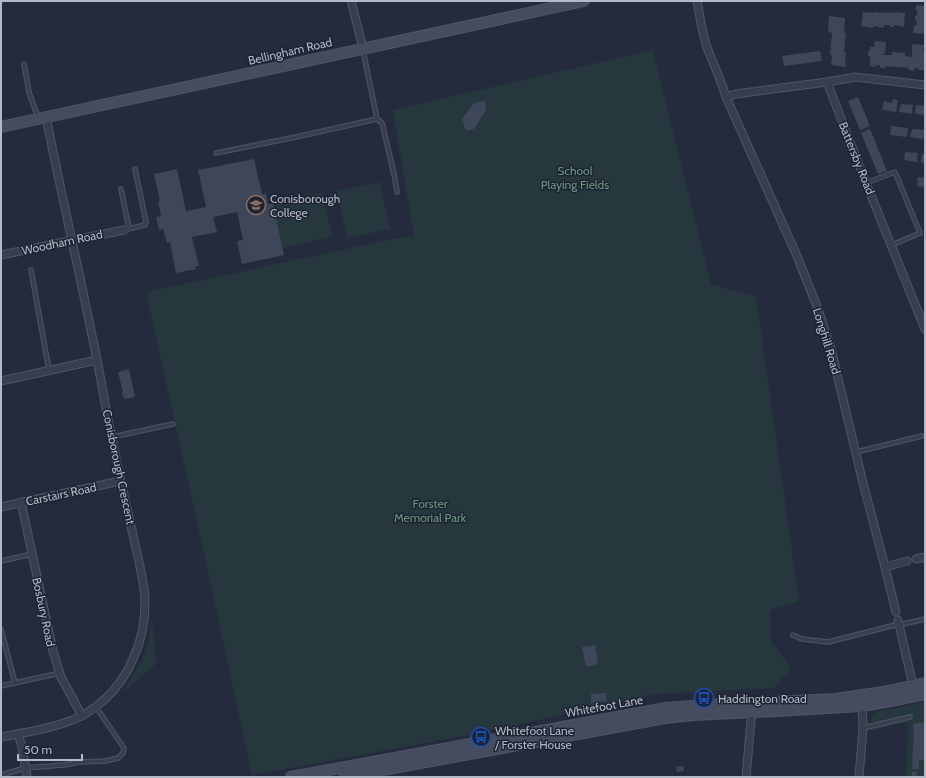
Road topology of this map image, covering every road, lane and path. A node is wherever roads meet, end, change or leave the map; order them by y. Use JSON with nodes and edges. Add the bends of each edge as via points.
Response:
{"nodes":[{"id":1,"x":351,"y":1,"type":"edge"},
{"id":2,"x":584,"y":1,"type":"edge"},
{"id":3,"x":696,"y":1,"type":"edge"},
{"id":4,"x":363,"y":48,"type":"junction"},
{"id":5,"x":24,"y":64,"type":"dead end"},
{"id":6,"x":826,"y":82,"type":"junction"},
{"id":7,"x":925,"y":85,"type":"edge"},
{"id":8,"x":726,"y":96,"type":"junction"},
{"id":9,"x":42,"y":118,"type":"junction"},
{"id":10,"x":377,"y":119,"type":"junction"},
{"id":11,"x":1,"y":127,"type":"edge"},
{"id":12,"x":216,"y":153,"type":"dead end"},
{"id":13,"x":135,"y":169,"type":"dead end"},
{"id":14,"x":866,"y":183,"type":"junction"},
{"id":15,"x":121,"y":189,"type":"dead end"},
{"id":16,"x":397,"y":192,"type":"dead end"},
{"id":17,"x":126,"y":229,"type":"junction"},
{"id":18,"x":72,"y":240,"type":"junction"},
{"id":19,"x":892,"y":245,"type":"junction"},
{"id":20,"x":1,"y":256,"type":"edge"},
{"id":21,"x":32,"y":270,"type":"dead end"},
{"id":22,"x":925,"y":328,"type":"edge"},
{"id":23,"x":97,"y":360,"type":"junction"},
{"id":24,"x":49,"y":370,"type":"junction"},
{"id":25,"x":1,"y":381,"type":"edge"},
{"id":26,"x":173,"y":424,"type":"dead end"},
{"id":27,"x":922,"y":436,"type":"dead end"},
{"id":28,"x":111,"y":438,"type":"junction"},
{"id":29,"x":856,"y":452,"type":"junction"},
{"id":30,"x":120,"y":481,"type":"junction"},
{"id":31,"x":21,"y":502,"type":"junction"},
{"id":32,"x":1,"y":507,"type":"edge"},
{"id":33,"x":32,"y":554,"type":"junction"},
{"id":34,"x":925,"y":557,"type":"edge"},
{"id":35,"x":916,"y":559,"type":"joint"},
{"id":36,"x":1,"y":561,"type":"edge"},
{"id":37,"x":907,"y":562,"type":"joint"},
{"id":38,"x":885,"y":567,"type":"junction"},
{"id":39,"x":925,"y":619,"type":"edge"},
{"id":40,"x":898,"y":620,"type":"junction"},
{"id":41,"x":1,"y":629,"type":"edge"},
{"id":42,"x":793,"y":634,"type":"dead end"},
{"id":43,"x":60,"y":673,"type":"junction"},
{"id":44,"x":15,"y":683,"type":"junction"},
{"id":45,"x":925,"y":683,"type":"edge"},
{"id":46,"x":1,"y":686,"type":"edge"},
{"id":47,"x":913,"y":686,"type":"junction"},
{"id":48,"x":861,"y":695,"type":"junction"},
{"id":49,"x":920,"y":695,"type":"edge"},
{"id":50,"x":96,"y":706,"type":"junction"},
{"id":51,"x":862,"y":706,"type":"junction"},
{"id":52,"x":752,"y":708,"type":"junction"},
{"id":53,"x":82,"y":716,"type":"junction"},
{"id":54,"x":910,"y":717,"type":"dead end"},
{"id":55,"x":863,"y":728,"type":"junction"},
{"id":56,"x":18,"y":734,"type":"junction"},
{"id":57,"x":1,"y":737,"type":"edge"},
{"id":58,"x":391,"y":764,"type":"junction"},
{"id":59,"x":25,"y":768,"type":"junction"},
{"id":60,"x":1,"y":775,"type":"edge"},
{"id":61,"x":27,"y":777,"type":"edge"},
{"id":62,"x":291,"y":777,"type":"edge"},
{"id":63,"x":345,"y":777,"type":"edge"},
{"id":64,"x":746,"y":777,"type":"edge"},
{"id":65,"x":859,"y":777,"type":"edge"}],
"edges":[{"from":1,"to":4,"type":"street"},
{"from":2,"to":4,"type":"street","name":"Bellingham Road"},
{"from":3,"to":8,"type":"street","name":"Longhill Road","via":[[706,44]]},
{"from":4,"to":9,"type":"street","name":"Bellingham Road"},
{"from":4,"to":10,"type":"lane"},
{"from":5,"to":9,"type":"lane","via":[[29,92]]},
{"from":6,"to":7,"type":"street","via":[[855,77]]},
{"from":6,"to":8,"type":"street"},
{"from":6,"to":14,"type":"street","name":"Battersby Road"},
{"from":8,"to":29,"type":"street","name":"Longhill Road","via":[[818,309],[831,350]]},
{"from":9,"to":11,"type":"street","name":"Bellingham Road"},
{"from":9,"to":18,"type":"street","name":"Conisborough Crescent"},
{"from":10,"to":12,"type":"lane"},
{"from":10,"to":16,"type":"lane","via":[[382,123]]},
{"from":13,"to":17,"type":"lane","via":[[146,222],[145,225]]},
{"from":14,"to":19,"type":"street","name":"Battersby Road"},
{"from":14,"to":19,"type":"lane","via":[[895,172],[920,233]]},
{"from":15,"to":17,"type":"lane"},
{"from":17,"to":18,"type":"street","name":"Woodham Road"},
{"from":18,"to":20,"type":"street","name":"Woodham Road"},
{"from":18,"to":23,"type":"street","name":"Conisborough Crescent"},
{"from":19,"to":22,"type":"street","name":"Battersby Road"},
{"from":21,"to":24,"type":"lane"},
{"from":23,"to":24,"type":"street"},
{"from":23,"to":28,"type":"street","name":"Conisborough Crescent"},
{"from":24,"to":25,"type":"street"},
{"from":26,"to":28,"type":"lane"},
{"from":27,"to":29,"type":"lane"},
{"from":28,"to":30,"type":"street","name":"Conisborough Crescent"},
{"from":29,"to":38,"type":"street","name":"Longhill Road"},
{"from":30,"to":31,"type":"street","name":"Carstairs Road"},
{"from":30,"to":50,"type":"street","name":"Conisborough Crescent","via":[[140,568],[145,603],[144,618],[138,645],[128,670],[121,681]]},
{"from":31,"to":32,"type":"street","name":"Carstairs Road"},
{"from":31,"to":33,"type":"street","name":"Bosbury Road"},
{"from":33,"to":36,"type":"lane"},
{"from":33,"to":43,"type":"street","name":"Bosbury Road"},
{"from":34,"to":35,"type":"street"},
{"from":35,"to":37,"type":"lane"},
{"from":37,"to":38,"type":"street"},
{"from":38,"to":40,"type":"street","name":"Longhill Road"},
{"from":39,"to":40,"type":"lane"},
{"from":40,"to":42,"type":"lane","via":[[828,642],[802,639]]},
{"from":40,"to":47,"type":"street","name":"Longhill Road"},
{"from":41,"to":44,"type":"lane"},
{"from":43,"to":44,"type":"lane"},
{"from":43,"to":53,"type":"street","name":"Bosbury Road"},
{"from":44,"to":46,"type":"lane"},
{"from":45,"to":47,"type":"street","name":"Whitefoot Lane"},
{"from":47,"to":48,"type":"street","name":"Whitefoot Lane"},
{"from":47,"to":49,"type":"street","name":"Longhill Road"},
{"from":48,"to":51,"type":"street"},
{"from":48,"to":52,"type":"street","name":"Whitefoot Lane"},
{"from":49,"to":51,"type":"street","name":"Whitefoot Lane"},
{"from":50,"to":53,"type":"street","name":"Conisborough Crescent"},
{"from":50,"to":59,"type":"lane","via":[[124,748],[118,758]]},
{"from":51,"to":52,"type":"street","name":"Whitefoot Lane"},
{"from":51,"to":55,"type":"street"},
{"from":52,"to":58,"type":"street","name":"Whitefoot Lane","via":[[707,705],[666,708]]},
{"from":52,"to":64,"type":"street"},
{"from":53,"to":56,"type":"street","name":"Conisborough Crescent","via":[[66,723]]},
{"from":54,"to":55,"type":"lane"},
{"from":55,"to":65,"type":"street"},
{"from":56,"to":57,"type":"street","name":"Conisborough Crescent"},
{"from":56,"to":59,"type":"street"},
{"from":58,"to":62,"type":"street","name":"Whitefoot Lane"},
{"from":58,"to":63,"type":"street","name":"Whitefoot Lane"},
{"from":59,"to":60,"type":"lane"},
{"from":59,"to":61,"type":"street"}]}
